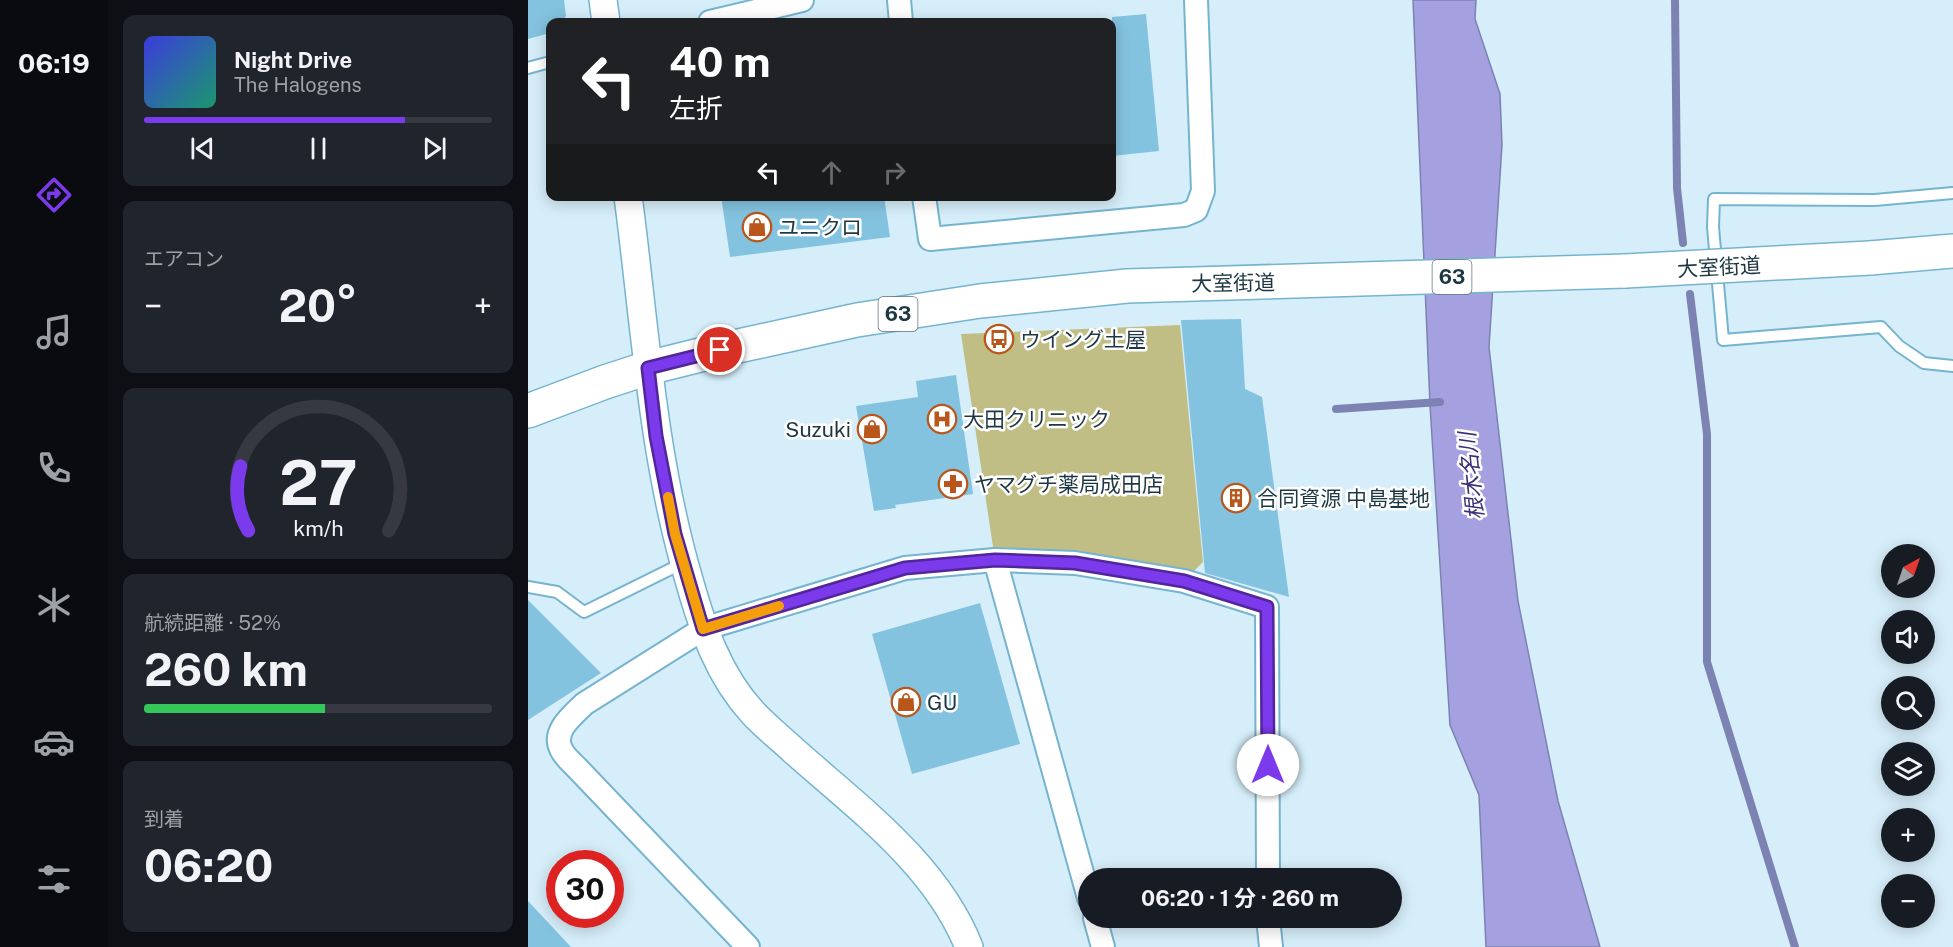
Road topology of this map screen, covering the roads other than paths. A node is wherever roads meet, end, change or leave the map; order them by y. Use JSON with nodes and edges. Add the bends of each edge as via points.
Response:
{"nodes":[{"id":1,"x":603,"y":0,"type":"edge"},
{"id":2,"x":802,"y":0,"type":"edge"},
{"id":3,"x":898,"y":0,"type":"edge"},
{"id":4,"x":1197,"y":0,"type":"edge"},
{"id":5,"x":605,"y":18,"type":"edge"},
{"id":6,"x":727,"y":18,"type":"edge"},
{"id":7,"x":901,"y":18,"type":"edge"},
{"id":8,"x":546,"y":64,"type":"edge"},
{"id":9,"x":528,"y":68,"type":"edge"},
{"id":10,"x":1953,"y":193,"type":"edge"},
{"id":11,"x":629,"y":201,"type":"edge"},
{"id":12,"x":925,"y":201,"type":"edge"},
{"id":13,"x":1953,"y":250,"type":"edge"},
{"id":14,"x":1953,"y":366,"type":"edge"},
{"id":15,"x":648,"y":368,"type":"junction"},
{"id":16,"x":528,"y":411,"type":"edge"},
{"id":17,"x":995,"y":560,"type":"junction"},
{"id":18,"x":684,"y":563,"type":"junction"},
{"id":19,"x":528,"y":587,"type":"edge"},
{"id":20,"x":703,"y":629,"type":"junction"},
{"id":21,"x":1081,"y":868,"type":"edge"},
{"id":22,"x":1268,"y":868,"type":"edge"},
{"id":23,"x":1097,"y":928,"type":"edge"},
{"id":24,"x":1269,"y":928,"type":"edge"},
{"id":25,"x":748,"y":947,"type":"edge"},
{"id":26,"x":969,"y":947,"type":"edge"},
{"id":27,"x":1102,"y":947,"type":"edge"},
{"id":28,"x":1271,"y":947,"type":"edge"}],
"edges":[{"from":1,"to":5,"type":"street"},
{"from":2,"to":6,"type":"street"},
{"from":3,"to":7,"type":"street"},
{"from":4,"to":12,"type":"street","via":[[1203,190],[1196,210],[930,240]]},
{"from":8,"to":9,"type":"lane"},
{"from":10,"to":14,"type":"lane","via":[[1875,200],[1714,199],[1713,227],[1723,340],[1881,327],[1899,346],[1924,363]]},
{"from":11,"to":15,"type":"street"},
{"from":13,"to":15,"type":"main road","name":"大室街道","number":"63","bridge":true,"via":[[1636,271],[1126,286],[980,301],[857,320]]},
{"from":15,"to":16,"type":"main road","name":"大室街道","number":"63"},
{"from":15,"to":18,"type":"street","via":[[656,436]]},
{"from":17,"to":20,"type":"street","via":[[905,568]]},
{"from":17,"to":21,"type":"street"},
{"from":17,"to":22,"type":"street","via":[[1075,563],[1184,581],[1267,607]]},
{"from":18,"to":19,"type":"lane","via":[[584,612],[557,592]]},
{"from":18,"to":20,"type":"street"},
{"from":20,"to":25,"type":"street","via":[[584,704],[560,732],[560,748]]},
{"from":20,"to":26,"type":"street","via":[[722,671],[753,713],[896,841],[933,884]]},
{"from":23,"to":27,"type":"street"},
{"from":24,"to":28,"type":"street"}]}
